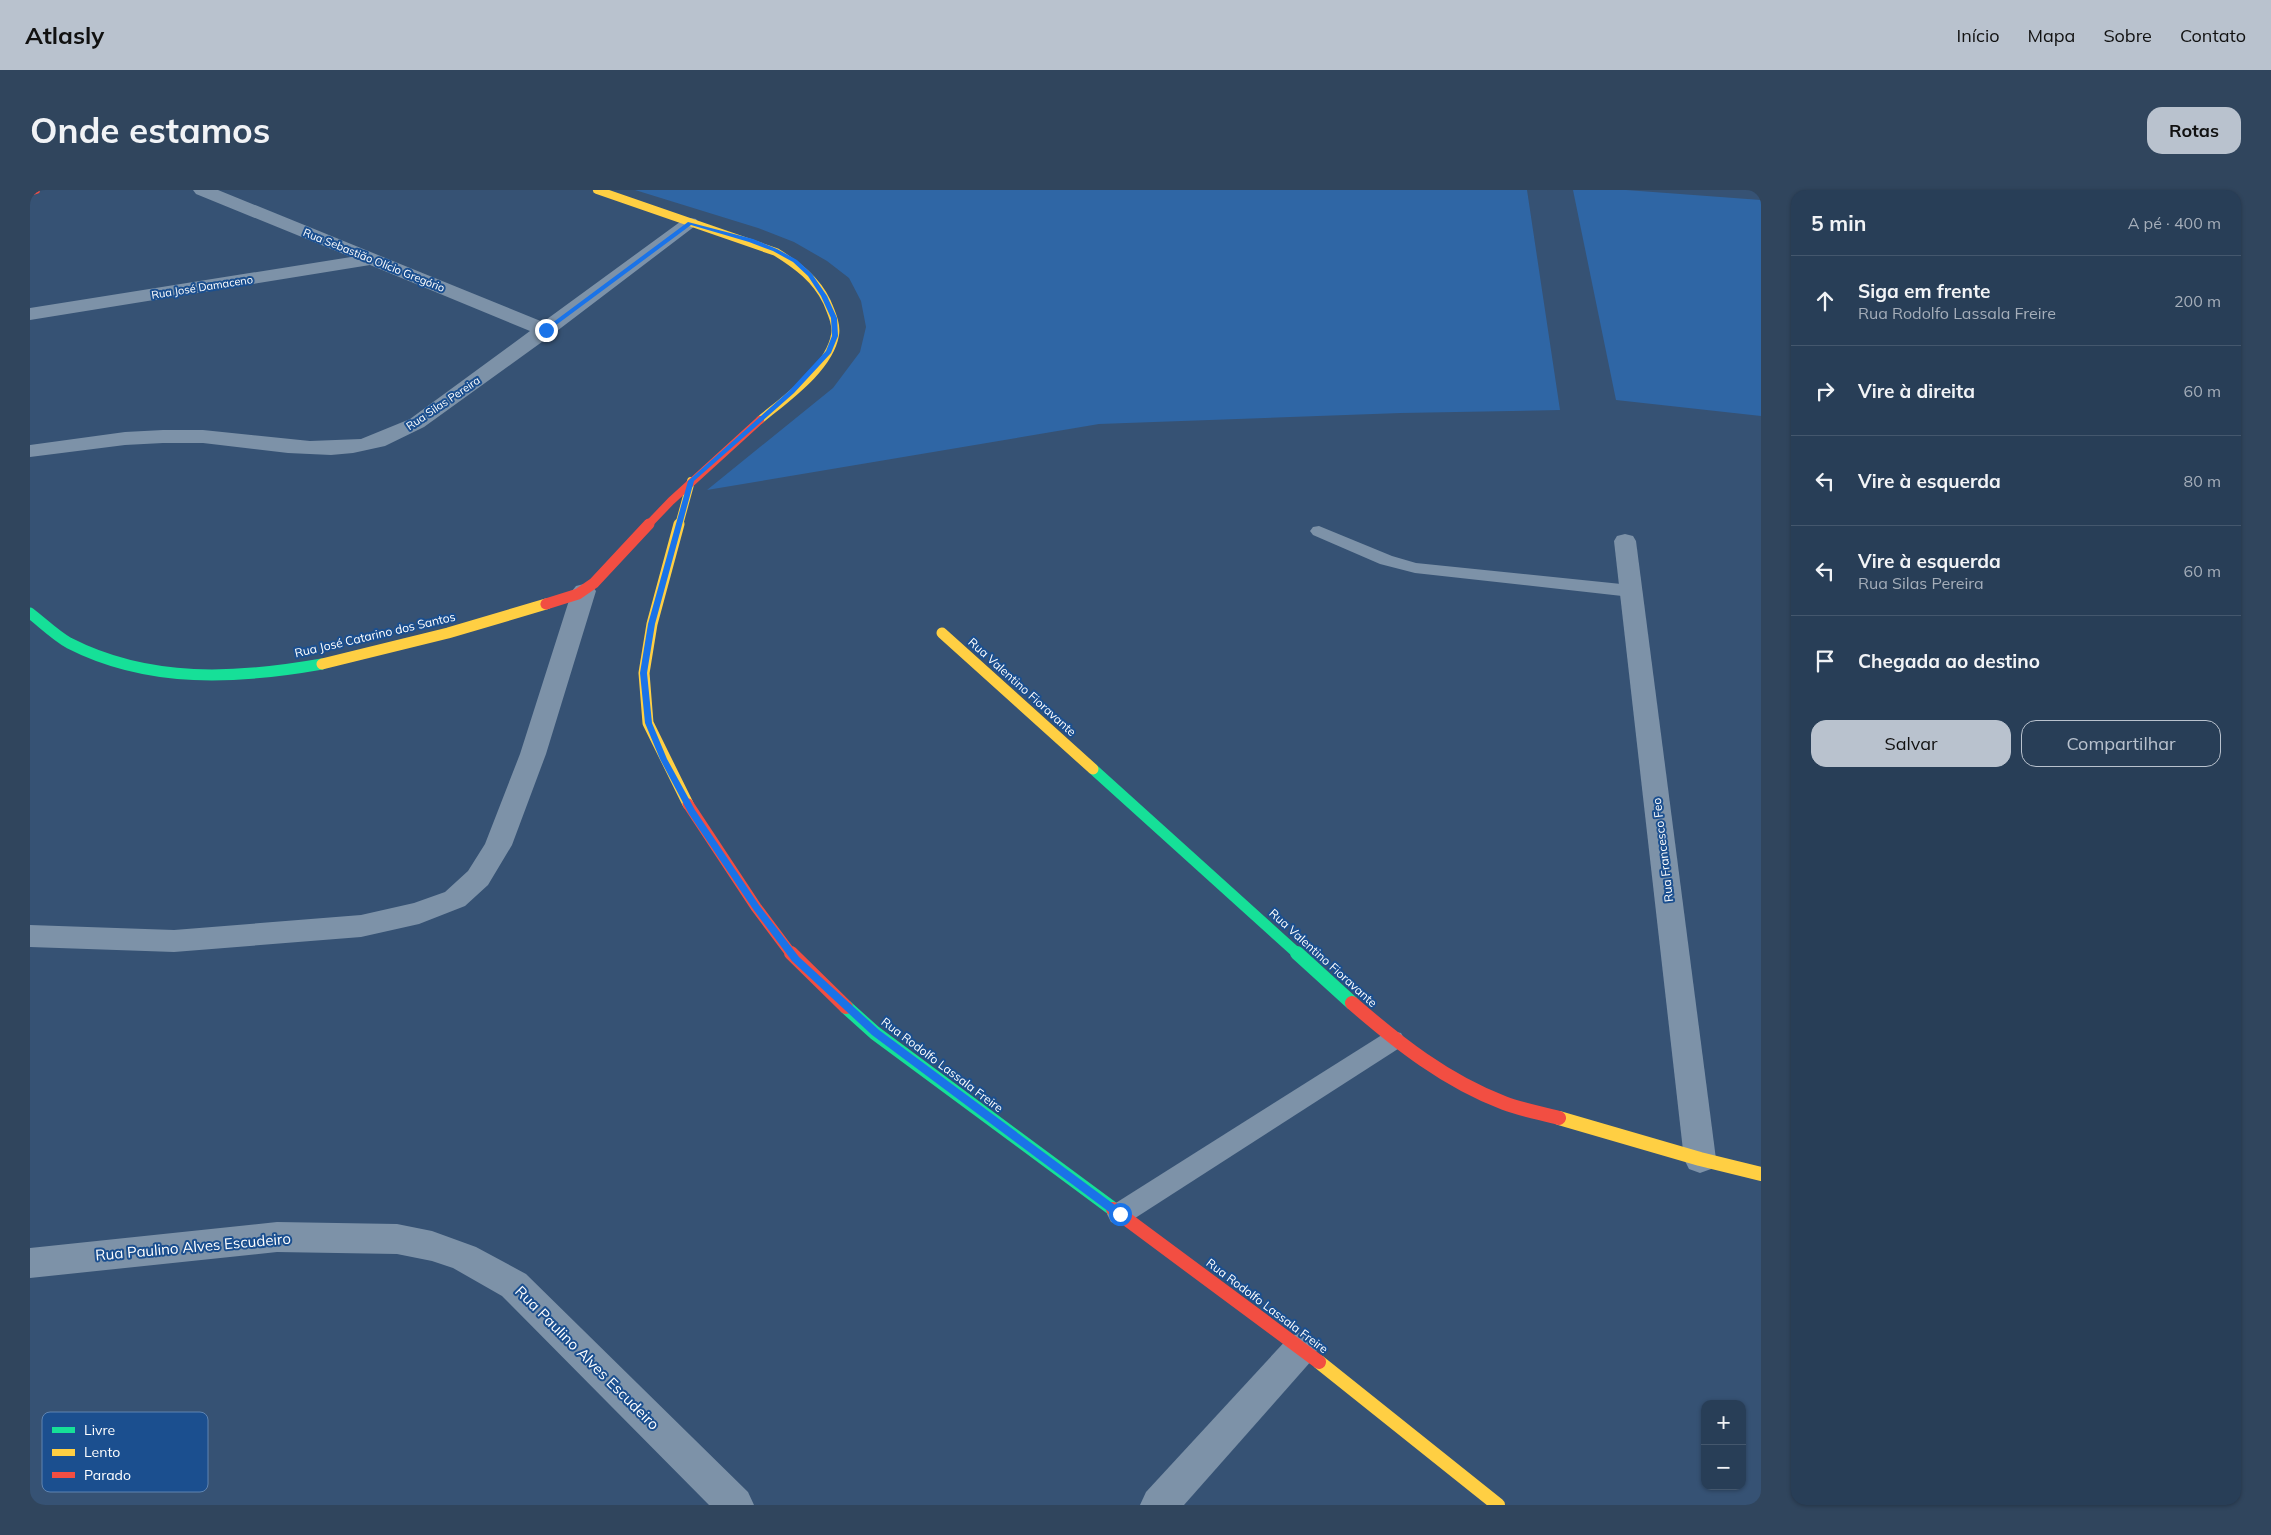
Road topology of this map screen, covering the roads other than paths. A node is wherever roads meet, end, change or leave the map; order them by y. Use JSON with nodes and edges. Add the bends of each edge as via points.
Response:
{"nodes":[{"id":1,"x":36,"y":190,"type":"edge"},
{"id":2,"x":202,"y":190,"type":"edge"},
{"id":3,"x":596,"y":190,"type":"edge"},
{"id":4,"x":30,"y":192,"type":"edge"},
{"id":5,"x":690,"y":223,"type":"junction"},
{"id":6,"x":374,"y":259,"type":"junction"},
{"id":7,"x":30,"y":314,"type":"edge"},
{"id":8,"x":546,"y":330,"type":"junction"},
{"id":9,"x":30,"y":451,"type":"edge"},
{"id":10,"x":691,"y":481,"type":"junction"},
{"id":11,"x":1320,"y":531,"type":"dead end"},
{"id":12,"x":1625,"y":541,"type":"dead end"},
{"id":13,"x":1631,"y":590,"type":"junction"},
{"id":14,"x":584,"y":591,"type":"junction"},
{"id":15,"x":30,"y":612,"type":"edge"},
{"id":16,"x":942,"y":633,"type":"dead end"},
{"id":17,"x":30,"y":936,"type":"edge"},
{"id":18,"x":1393,"y":1040,"type":"junction"},
{"id":19,"x":1700,"y":1159,"type":"junction"},
{"id":20,"x":1761,"y":1174,"type":"edge"},
{"id":21,"x":1120,"y":1214,"type":"junction"},
{"id":22,"x":30,"y":1263,"type":"edge"},
{"id":23,"x":1301,"y":1348,"type":"junction"},
{"id":24,"x":735,"y":1505,"type":"edge"},
{"id":25,"x":1159,"y":1505,"type":"edge"},
{"id":26,"x":1498,"y":1505,"type":"edge"}],
"edges":[{"from":1,"to":4,"type":"street"},
{"from":2,"to":6,"type":"street","name":"Rua Sebastião Olício Gregório"},
{"from":3,"to":5,"type":"street","name":"Rua José Catarino dos Santos"},
{"from":5,"to":8,"type":"street","name":"Rua Silas Pereira"},
{"from":5,"to":10,"type":"street","name":"Rua José Catarino dos Santos","via":[[751,240],[795,261],[810,275],[824,296],[834,318],[835,336],[829,352],[792,392]]},
{"from":6,"to":7,"type":"street","name":"Rua José Damaceno"},
{"from":6,"to":8,"type":"street","name":"Rua Sebastião Olício Gregório"},
{"from":8,"to":9,"type":"street","name":"Rua Silas Pereira","via":[[417,424],[378,441],[354,447],[306,448],[184,436]]},
{"from":10,"to":14,"type":"street","name":"Rua José Catarino dos Santos"},
{"from":10,"to":21,"type":"street","name":"Rua Rodolfo Lassala Freire","via":[[652,624],[644,673],[648,723],[692,812],[756,907],[796,959],[875,1033]]},
{"from":11,"to":13,"type":"lane","via":[[1386,560],[1415,568]]},
{"from":12,"to":13,"type":"street","name":"Rua Francesco Feo"},
{"from":13,"to":19,"type":"street","name":"Rua Francesco Feo"},
{"from":14,"to":15,"type":"street","name":"Rua José Catarino dos Santos","via":[[498,620],[378,651],[275,672],[225,678],[172,676],[128,667],[68,642]]},
{"from":14,"to":17,"type":"street","via":[[532,754],[498,845],[478,878],[454,899],[419,913],[361,926],[174,942]]},
{"from":16,"to":18,"type":"street","name":"Rua Valentino Fioravante"},
{"from":18,"to":19,"type":"street","name":"Rua Valentino Fioravante","via":[[1450,1078],[1505,1103]]},
{"from":18,"to":21,"type":"lane"},
{"from":19,"to":20,"type":"street","name":"Rua Valentino Fioravante"},
{"from":21,"to":23,"type":"street","name":"Rua Rodolfo Lassala Freire"},
{"from":22,"to":24,"type":"street","name":"Rua Paulino Alves Escudeiro","via":[[277,1237],[397,1239],[432,1246],[464,1257],[514,1285]]},
{"from":23,"to":25,"type":"street"},
{"from":23,"to":26,"type":"street","name":"Rua Rodolfo Lassala Freire"}]}
